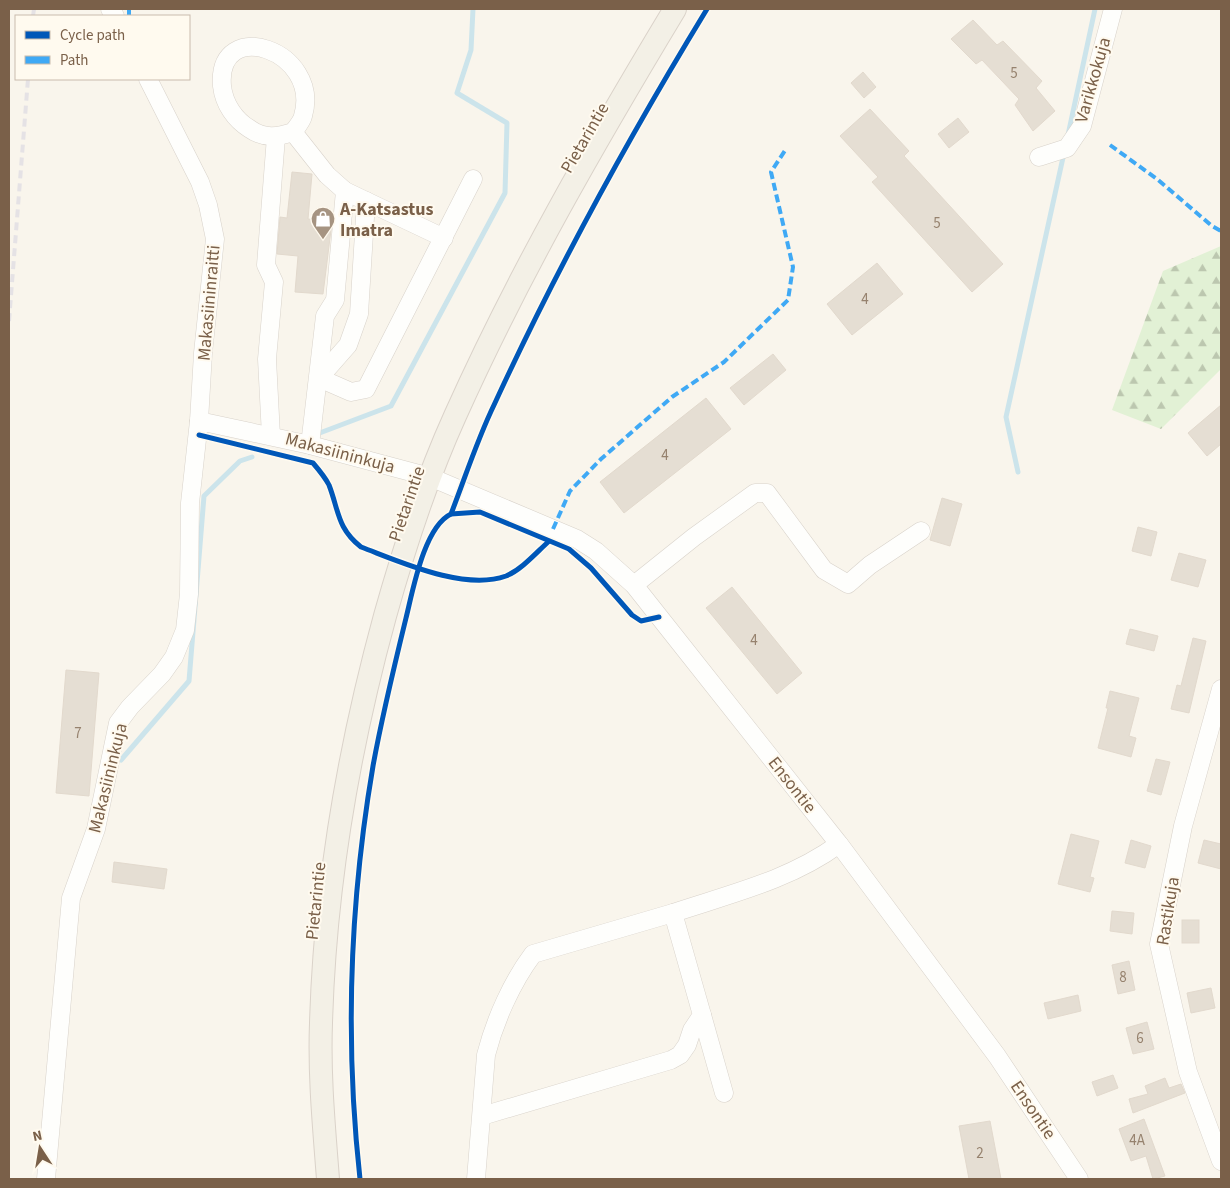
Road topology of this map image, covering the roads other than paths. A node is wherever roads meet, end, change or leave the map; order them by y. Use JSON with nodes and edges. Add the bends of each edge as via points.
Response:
{"nodes":[{"id":1,"x":676,"y":9,"type":"edge"},
{"id":2,"x":1113,"y":9,"type":"edge"},
{"id":3,"x":149,"y":80,"type":"edge"},
{"id":4,"x":294,"y":132,"type":"junction"},
{"id":5,"x":276,"y":137,"type":"junction"},
{"id":6,"x":1039,"y":157,"type":"dead end"},
{"id":7,"x":474,"y":179,"type":"dead end"},
{"id":8,"x":345,"y":191,"type":"junction"},
{"id":9,"x":366,"y":202,"type":"junction"},
{"id":10,"x":444,"y":238,"type":"junction"},
{"id":11,"x":319,"y":378,"type":"junction"},
{"id":12,"x":200,"y":421,"type":"junction"},
{"id":13,"x":271,"y":436,"type":"junction"},
{"id":14,"x":310,"y":445,"type":"junction"},
{"id":15,"x":430,"y":477,"type":"junction"},
{"id":16,"x":921,"y":531,"type":"dead end"},
{"id":17,"x":634,"y":585,"type":"junction"},
{"id":18,"x":1221,"y":689,"type":"edge"},
{"id":19,"x":839,"y":844,"type":"junction"},
{"id":20,"x":673,"y":913,"type":"junction"},
{"id":21,"x":702,"y":1015,"type":"junction"},
{"id":22,"x":724,"y":1093,"type":"dead end"},
{"id":23,"x":482,"y":1116,"type":"junction"},
{"id":24,"x":1221,"y":1161,"type":"edge"},
{"id":25,"x":46,"y":1179,"type":"edge"},
{"id":26,"x":328,"y":1179,"type":"edge"},
{"id":27,"x":476,"y":1179,"type":"edge"},
{"id":28,"x":1079,"y":1179,"type":"edge"}],
"edges":[{"from":1,"to":15,"type":"main road","name":"Pietarintie","via":[[541,242],[455,415]]},
{"from":2,"to":6,"type":"street","name":"Varikkokuja","via":[[1082,126],[1067,148]]},
{"from":3,"to":12,"type":"street","name":"Makasiininraitti","via":[[200,182],[216,239],[203,353]]},
{"from":4,"to":5,"type":"street"},
{"from":4,"to":5,"type":"street","via":[[303,117],[305,96],[300,76],[288,60],[259,46],[233,52],[225,64],[222,79],[223,95],[230,110],[241,124],[256,133]]},
{"from":4,"to":8,"type":"street","via":[[327,175]]},
{"from":5,"to":13,"type":"street","via":[[266,266],[274,282],[267,359]]},
{"from":7,"to":10,"type":"street"},
{"from":8,"to":9,"type":"street"},
{"from":8,"to":11,"type":"street","via":[[335,300],[325,316]]},
{"from":9,"to":10,"type":"street"},
{"from":9,"to":11,"type":"street","via":[[359,314],[348,345]]},
{"from":10,"to":11,"type":"street","via":[[366,389],[351,392]]},
{"from":11,"to":14,"type":"street"},
{"from":12,"to":13,"type":"street","name":"Makasiininkuja"},
{"from":12,"to":25,"type":"street","name":"Makasiininkuja","via":[[190,503],[189,594],[185,630],[174,657],[162,674],[118,723],[96,830],[71,898]]},
{"from":13,"to":14,"type":"street","name":"Makasiininkuja"},
{"from":14,"to":15,"type":"street","name":"Makasiininkuja"},
{"from":15,"to":17,"type":"street","name":"Ensontie","via":[[577,539],[596,551]]},
{"from":15,"to":26,"type":"main road","name":"Pietarintie","via":[[398,571],[364,695],[337,835],[326,921],[321,1026]]},
{"from":16,"to":17,"type":"street","via":[[848,584],[824,570],[767,492],[755,493]]},
{"from":17,"to":19,"type":"street","name":"Ensontie"},
{"from":18,"to":24,"type":"street","name":"Rastikuja","via":[[1183,826],[1159,944],[1188,1072]]},
{"from":19,"to":20,"type":"street","via":[[816,862],[776,880]]},
{"from":19,"to":28,"type":"street","name":"Ensontie","via":[[997,1056]]},
{"from":20,"to":21,"type":"street"},
{"from":20,"to":23,"type":"street","via":[[533,954],[522,970],[490,1040],[484,1072]]},
{"from":21,"to":22,"type":"street"},
{"from":21,"to":23,"type":"street","via":[[680,1055],[671,1060]]},
{"from":23,"to":27,"type":"street"}]}
